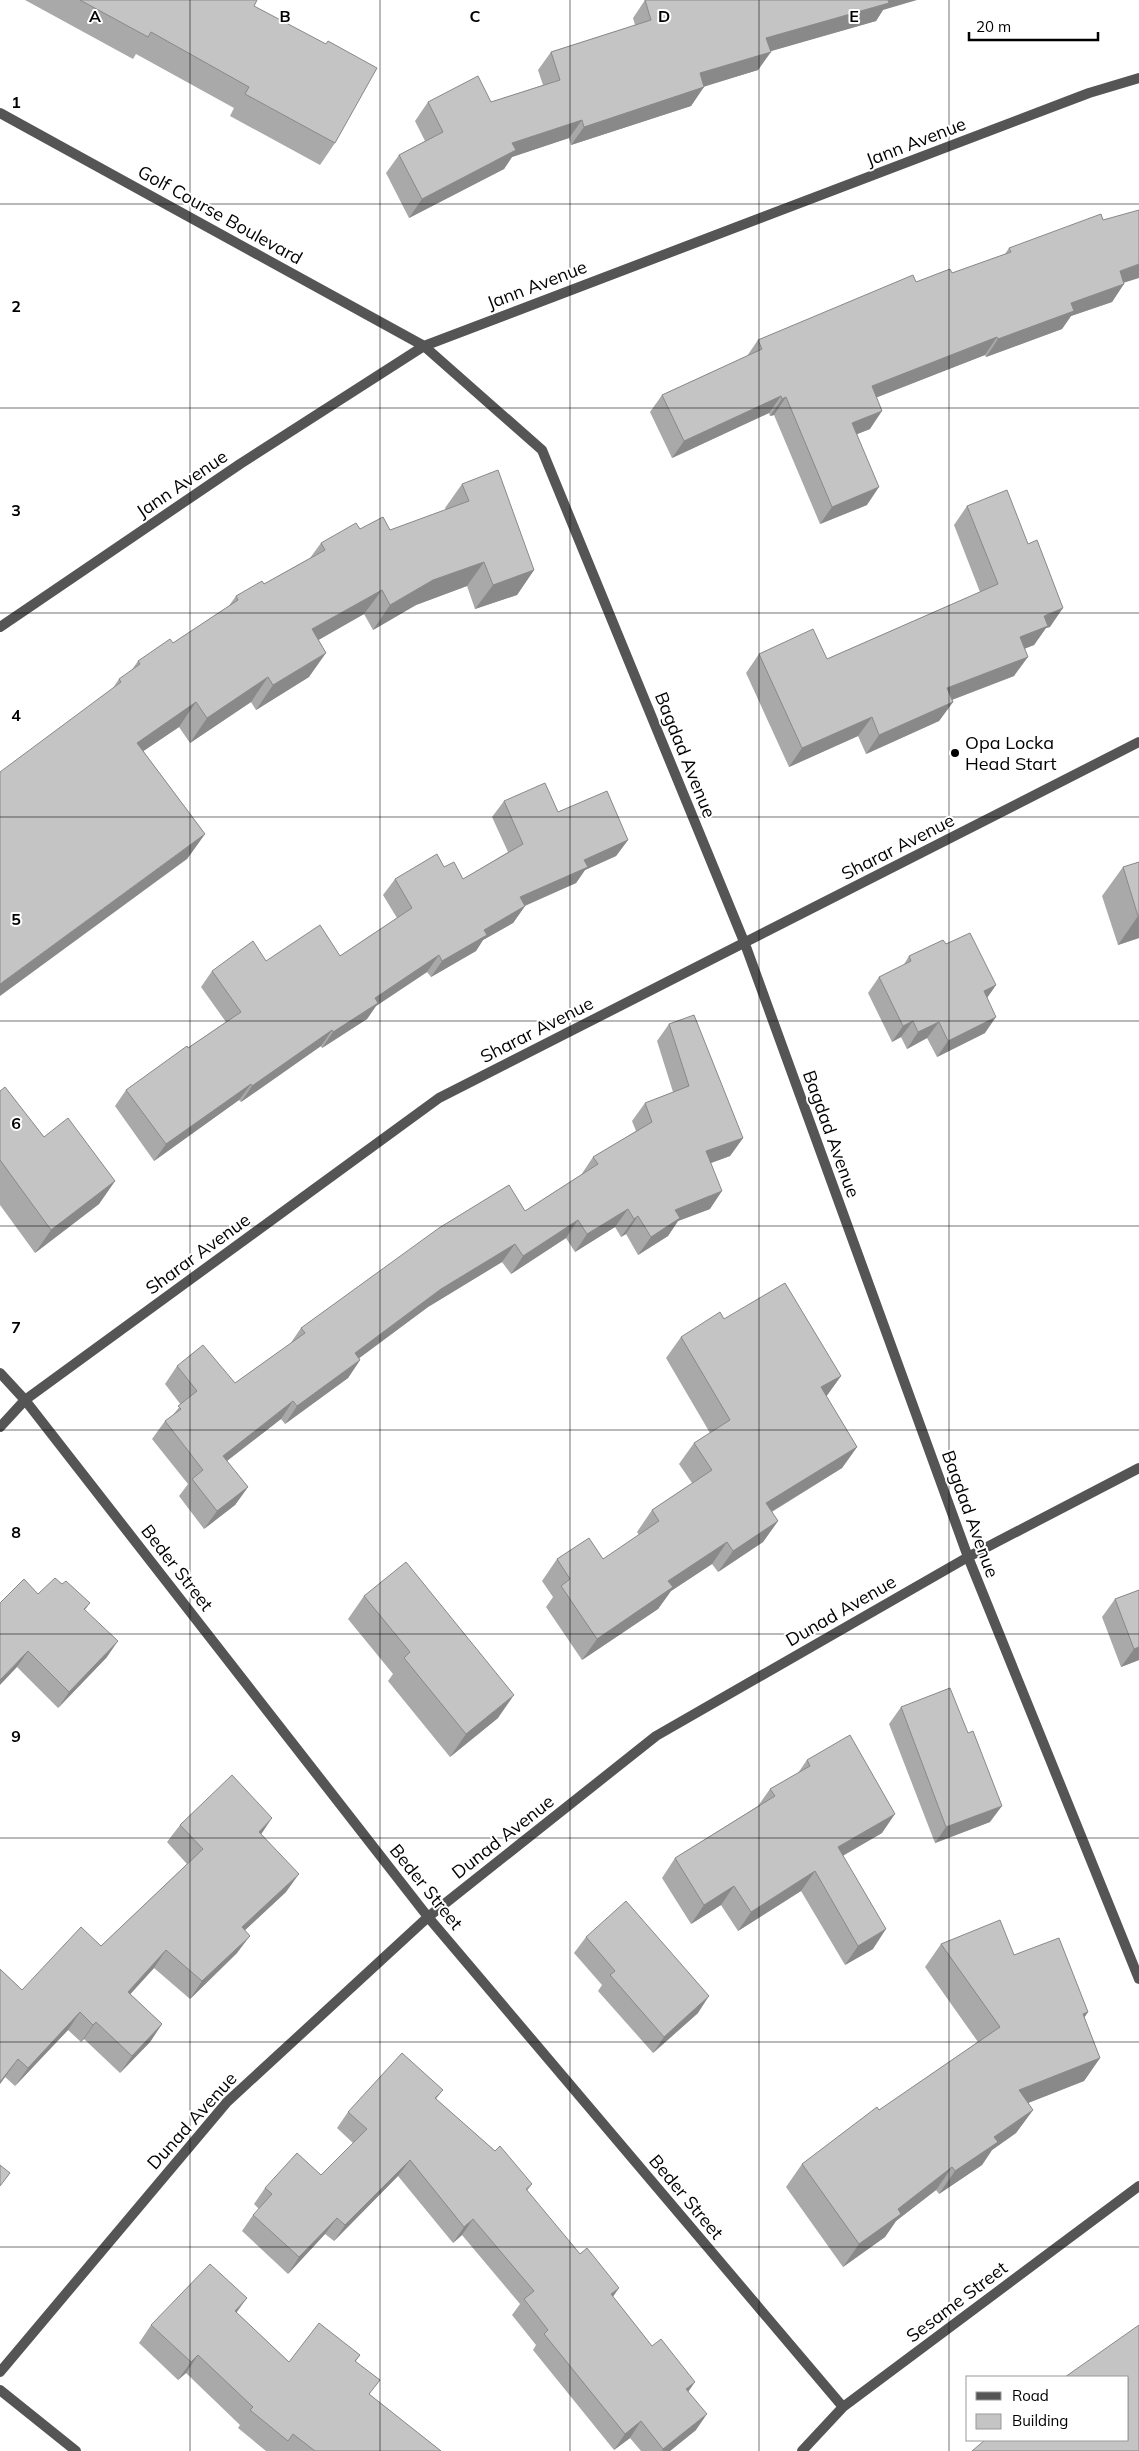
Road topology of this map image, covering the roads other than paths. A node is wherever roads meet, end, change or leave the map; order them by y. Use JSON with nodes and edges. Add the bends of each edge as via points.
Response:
{"nodes":[{"id":1,"x":1139,"y":78,"type":"edge"},
{"id":2,"x":0,"y":113,"type":"edge"},
{"id":3,"x":424,"y":346,"type":"junction"},
{"id":4,"x":0,"y":627,"type":"edge"},
{"id":5,"x":1139,"y":742,"type":"edge"},
{"id":6,"x":745,"y":944,"type":"junction"},
{"id":7,"x":0,"y":1373,"type":"edge"},
{"id":8,"x":25,"y":1400,"type":"junction"},
{"id":9,"x":0,"y":1427,"type":"edge"},
{"id":10,"x":1139,"y":1468,"type":"edge"},
{"id":11,"x":968,"y":1557,"type":"junction"},
{"id":12,"x":428,"y":1918,"type":"junction"},
{"id":13,"x":1139,"y":1979,"type":"edge"},
{"id":14,"x":1139,"y":2186,"type":"edge"},
{"id":15,"x":0,"y":2372,"type":"edge"},
{"id":16,"x":0,"y":2390,"type":"edge"},
{"id":17,"x":843,"y":2407,"type":"junction"},
{"id":18,"x":76,"y":2451,"type":"edge"},
{"id":19,"x":802,"y":2451,"type":"edge"}],
"edges":[{"from":1,"to":3,"type":"street","name":"Jann Avenue","via":[[1089,93]]},
{"from":2,"to":3,"type":"street","name":"Golf Course Boulevard"},
{"from":3,"to":4,"type":"street","name":"Jann Avenue","via":[[240,464]]},
{"from":3,"to":6,"type":"street","name":"Bagdad Avenue","via":[[542,450]]},
{"from":5,"to":6,"type":"street","name":"Sharar Avenue"},
{"from":6,"to":8,"type":"street","name":"Sharar Avenue","via":[[439,1098]]},
{"from":6,"to":11,"type":"street","name":"Bagdad Avenue"},
{"from":7,"to":8,"type":"street","name":"Beder Street"},
{"from":8,"to":9,"type":"street","name":"Sharar Avenue"},
{"from":8,"to":12,"type":"street","name":"Beder Street"},
{"from":10,"to":11,"type":"street","name":"Dunad Avenue"},
{"from":11,"to":12,"type":"street","name":"Dunad Avenue","via":[[656,1736]]},
{"from":11,"to":13,"type":"street","name":"Bagdad Avenue"},
{"from":12,"to":15,"type":"street","name":"Dunad Avenue","via":[[227,2102]]},
{"from":12,"to":17,"type":"street","name":"Beder Street"},
{"from":14,"to":17,"type":"street","name":"Sesame Street"},
{"from":16,"to":18,"type":"street"},
{"from":17,"to":19,"type":"street","name":"Sesame Street"}]}
